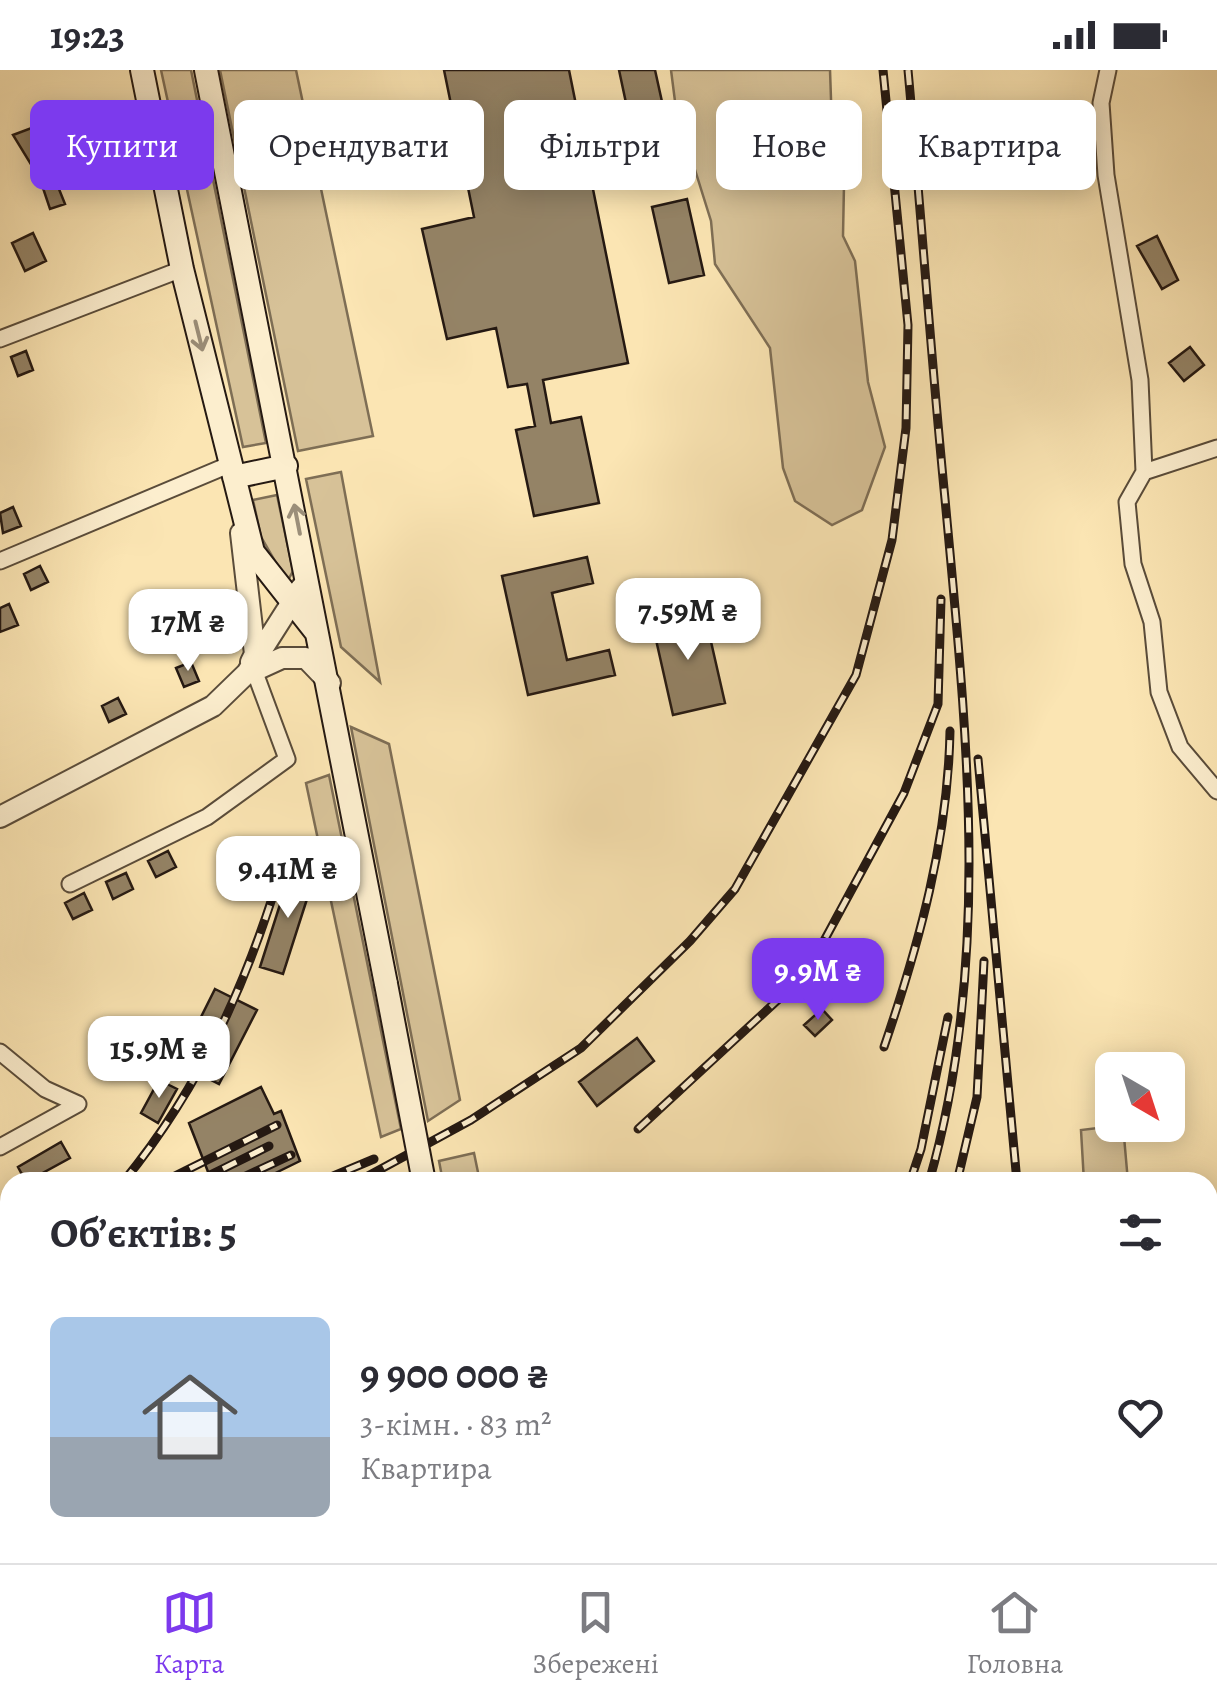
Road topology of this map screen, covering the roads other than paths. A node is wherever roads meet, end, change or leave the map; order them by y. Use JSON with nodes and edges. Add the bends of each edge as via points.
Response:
{"nodes":[{"id":1,"x":142,"y":70,"type":"edge"},
{"id":2,"x":206,"y":70,"type":"edge"},
{"id":3,"x":1108,"y":70,"type":"edge"},
{"id":4,"x":182,"y":269,"type":"junction"},
{"id":5,"x":0,"y":340,"type":"edge"},
{"id":6,"x":1217,"y":448,"type":"edge"},
{"id":7,"x":286,"y":466,"type":"junction"},
{"id":8,"x":1144,"y":472,"type":"junction"},
{"id":9,"x":234,"y":478,"type":"junction"},
{"id":10,"x":0,"y":560,"type":"edge"},
{"id":11,"x":308,"y":576,"type":"junction"},
{"id":12,"x":292,"y":601,"type":"junction"},
{"id":13,"x":320,"y":636,"type":"junction"},
{"id":14,"x":250,"y":672,"type":"junction"},
{"id":15,"x":330,"y":683,"type":"junction"},
{"id":16,"x":1217,"y":791,"type":"edge"},
{"id":17,"x":0,"y":817,"type":"edge"},
{"id":18,"x":70,"y":884,"type":"dead end"},
{"id":19,"x":0,"y":1052,"type":"edge"},
{"id":20,"x":0,"y":1146,"type":"edge"},
{"id":21,"x":422,"y":1172,"type":"edge"}],
"edges":[{"from":1,"to":4,"type":"main road"},
{"from":2,"to":7,"type":"main road"},
{"from":3,"to":8,"type":"street","via":[[1101,103],[1106,175],[1136,347]]},
{"from":4,"to":5,"type":"street"},
{"from":4,"to":9,"type":"main road","one_way":true},
{"from":6,"to":8,"type":"street"},
{"from":7,"to":9,"type":"main road"},
{"from":11,"to":7,"type":"main road","one_way":true},
{"from":8,"to":16,"type":"street","via":[[1127,502],[1159,692],[1180,747]]},
{"from":9,"to":10,"type":"street"},
{"from":9,"to":12,"type":"main road","via":[[253,552]]},
{"from":9,"to":14,"type":"street","via":[[255,654]]},
{"from":11,"to":12,"type":"street"},
{"from":11,"to":13,"type":"main road"},
{"from":12,"to":13,"type":"main road"},
{"from":12,"to":14,"type":"street"},
{"from":13,"to":15,"type":"main road"},
{"from":14,"to":15,"type":"street","via":[[282,658],[306,658]]},
{"from":14,"to":17,"type":"street","via":[[213,706]]},
{"from":14,"to":18,"type":"street","via":[[286,758],[207,817]]},
{"from":15,"to":21,"type":"main road","bridge":true},
{"from":19,"to":20,"type":"street","via":[[45,1089],[78,1104]]}]}
